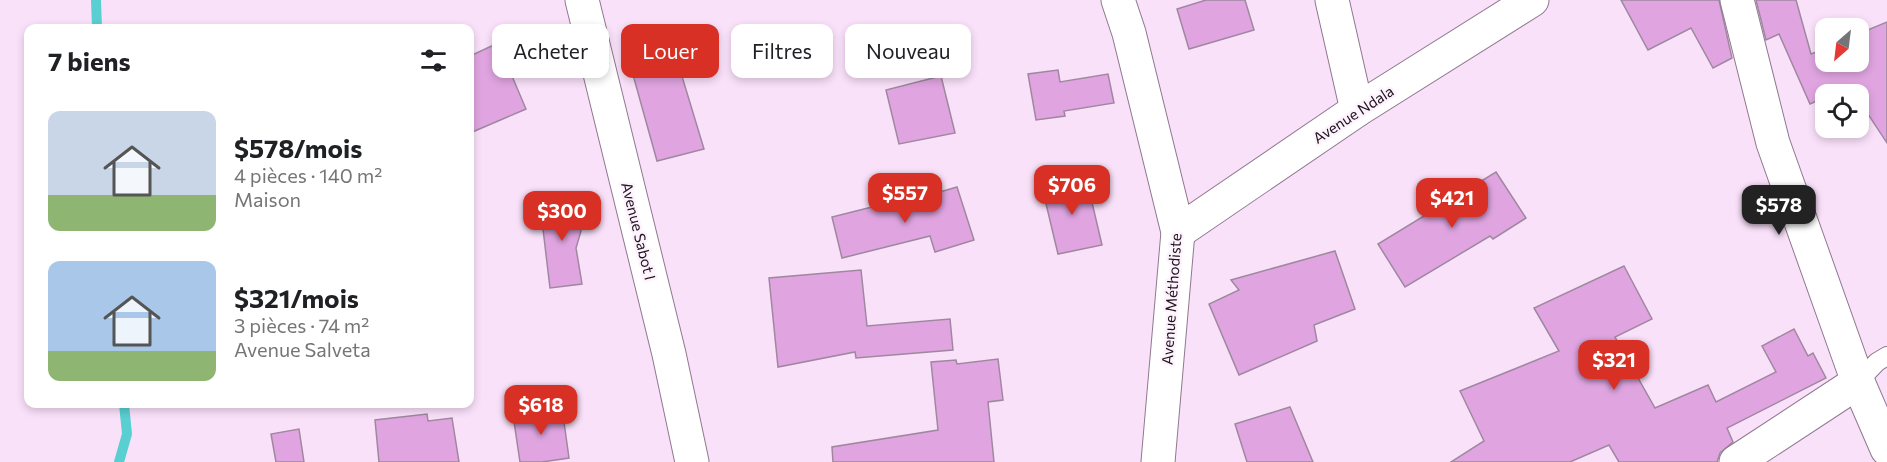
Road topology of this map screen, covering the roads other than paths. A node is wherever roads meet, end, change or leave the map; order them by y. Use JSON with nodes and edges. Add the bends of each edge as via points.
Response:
{"nodes":[{"id":1,"x":582,"y":0,"type":"edge"},
{"id":2,"x":1118,"y":0,"type":"edge"},
{"id":3,"x":1332,"y":0,"type":"edge"},
{"id":4,"x":1532,"y":0,"type":"edge"},
{"id":5,"x":1737,"y":0,"type":"edge"},
{"id":6,"x":1357,"y":110,"type":"junction"},
{"id":7,"x":1178,"y":232,"type":"junction"},
{"id":8,"x":1887,"y":356,"type":"edge"},
{"id":9,"x":1858,"y":382,"type":"junction"},
{"id":10,"x":1887,"y":448,"type":"edge"},
{"id":11,"x":692,"y":462,"type":"edge"},
{"id":12,"x":1158,"y":462,"type":"edge"},
{"id":13,"x":1736,"y":462,"type":"edge"}],
"edges":[{"from":1,"to":11,"type":"street","name":"Avenue Sabot I"},
{"from":2,"to":7,"type":"street","name":"Avenue Méthodiste"},
{"from":3,"to":6,"type":"street"},
{"from":4,"to":6,"type":"street","name":"Avenue Ndala"},
{"from":5,"to":9,"type":"street","via":[[1773,143]]},
{"from":6,"to":7,"type":"street","name":"Avenue Ndala"},
{"from":7,"to":12,"type":"street","name":"Avenue Méthodiste"},
{"from":8,"to":9,"type":"lane"},
{"from":9,"to":10,"type":"street"},
{"from":9,"to":13,"type":"street"}]}
